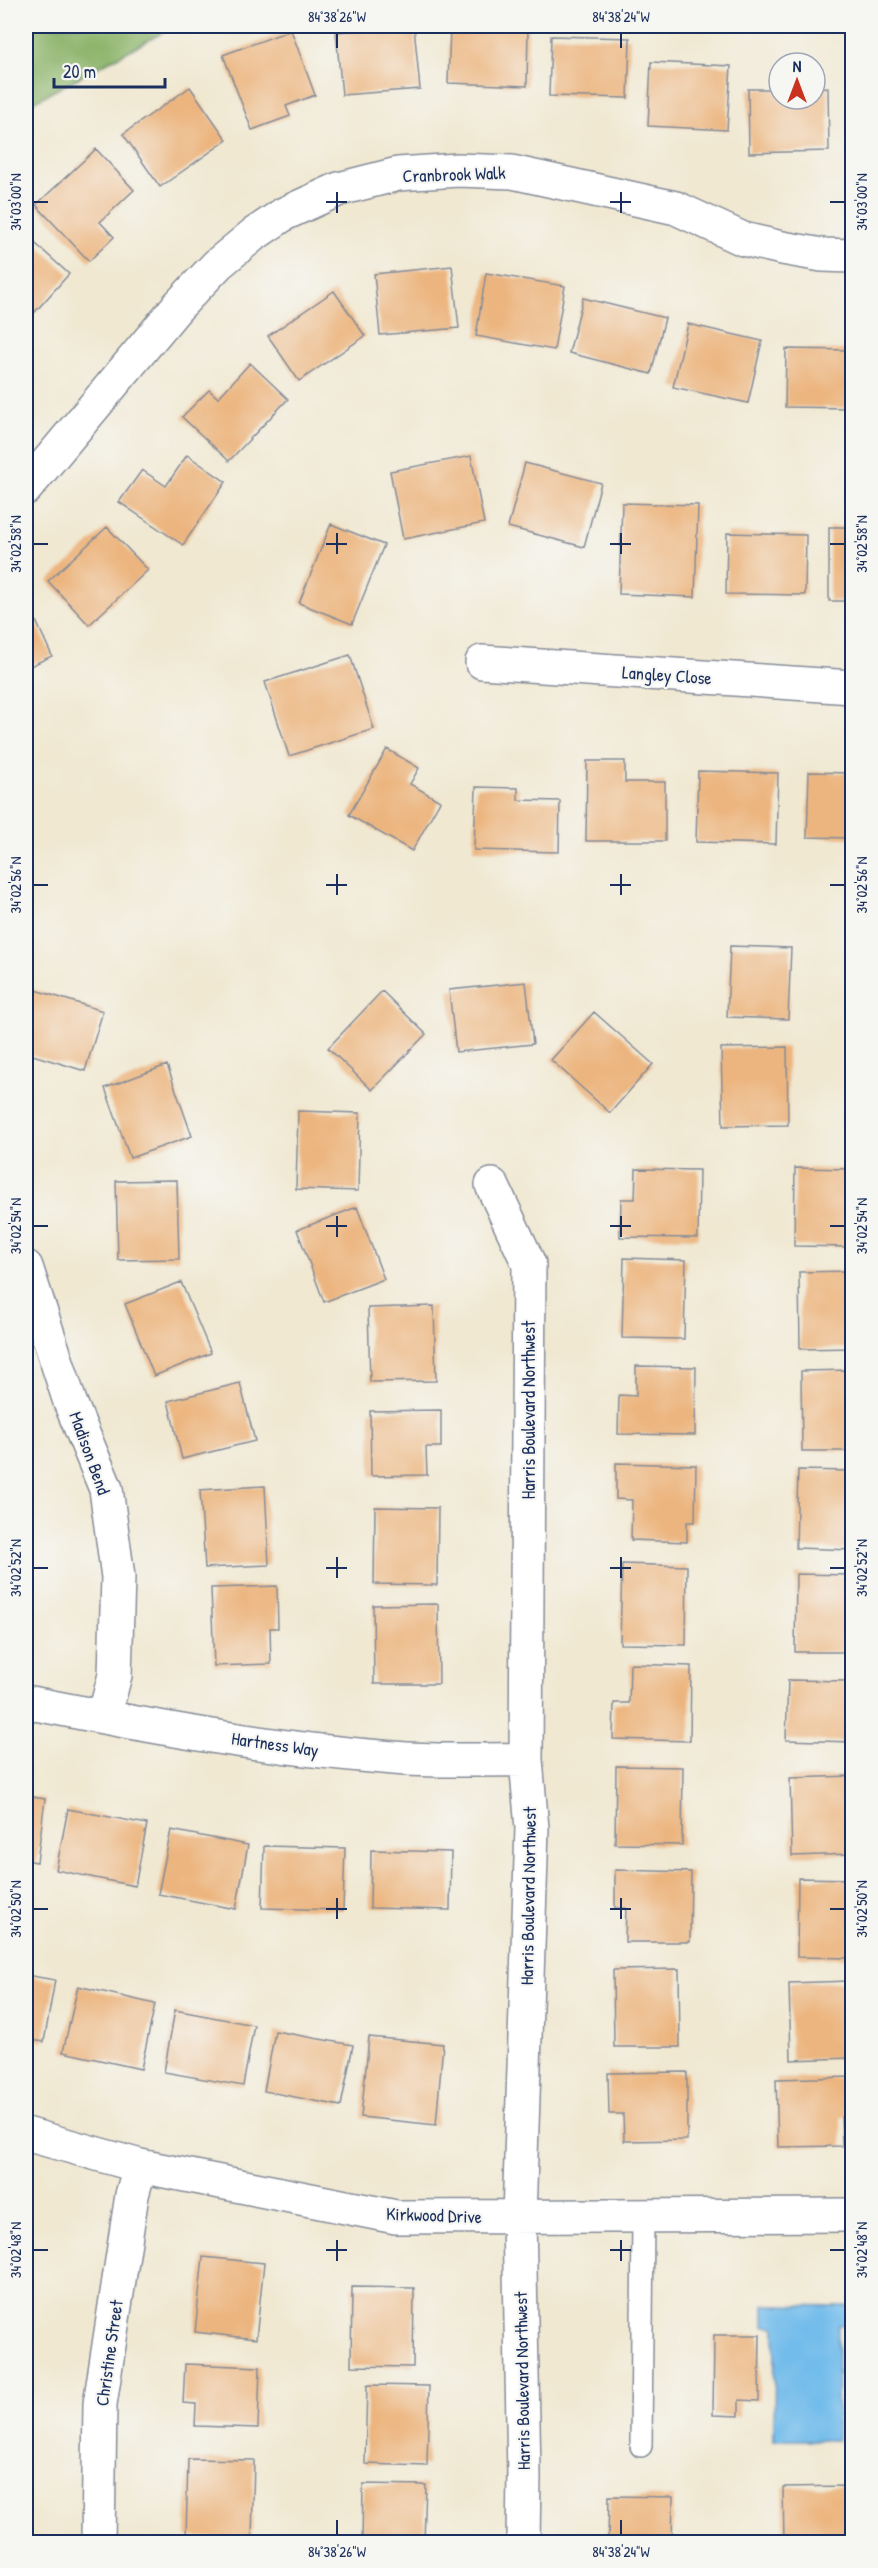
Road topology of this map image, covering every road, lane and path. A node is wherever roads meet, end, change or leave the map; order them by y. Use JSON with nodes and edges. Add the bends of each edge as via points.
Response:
{"nodes":[{"id":1,"x":852,"y":256,"type":"edge"},
{"id":2,"x":26,"y":488,"type":"edge"},
{"id":3,"x":482,"y":662,"type":"dead end"},
{"id":4,"x":852,"y":687,"type":"edge"},
{"id":5,"x":492,"y":1185,"type":"dead end"},
{"id":6,"x":26,"y":1267,"type":"edge"},
{"id":7,"x":26,"y":1702,"type":"edge"},
{"id":8,"x":104,"y":1717,"type":"junction"},
{"id":9,"x":526,"y":1760,"type":"junction"},
{"id":10,"x":26,"y":2134,"type":"edge"},
{"id":11,"x":140,"y":2166,"type":"junction"},
{"id":12,"x":852,"y":2215,"type":"edge"},
{"id":13,"x":643,"y":2216,"type":"junction"},
{"id":14,"x":519,"y":2217,"type":"junction"},
{"id":15,"x":641,"y":2446,"type":"dead end"},
{"id":16,"x":98,"y":2542,"type":"edge"},
{"id":17,"x":523,"y":2542,"type":"edge"}],
"edges":[{"from":1,"to":2,"type":"street","name":"Cranbrook Walk","via":[[782,248],[744,238],[676,208],[512,172],[398,174],[339,189],[284,214],[218,264],[178,306]]},
{"from":3,"to":4,"type":"street","name":"Langley Close"},
{"from":5,"to":9,"type":"street","name":"Harris Boulevard Northwest","via":[[529,1264]]},
{"from":6,"to":8,"type":"street","name":"Madison Bend","via":[[70,1402],[106,1489],[118,1577],[115,1675]]},
{"from":7,"to":8,"type":"street","name":"Hartness Way"},
{"from":8,"to":9,"type":"street","name":"Hartness Way","via":[[275,1745],[396,1758]]},
{"from":9,"to":14,"type":"street","name":"Harris Boulevard Northwest","via":[[532,1828]]},
{"from":10,"to":11,"type":"street","name":"Kirkwood Drive"},
{"from":11,"to":14,"type":"street","name":"Kirkwood Drive","via":[[396,2217]]},
{"from":11,"to":16,"type":"street","name":"Christine Street","via":[[132,2195],[100,2404]]},
{"from":12,"to":13,"type":"street","name":"Kirkwood Drive"},
{"from":13,"to":14,"type":"street","name":"Kirkwood Drive"},
{"from":13,"to":15,"type":"lane"},
{"from":14,"to":17,"type":"street","name":"Harris Boulevard Northwest"}]}
